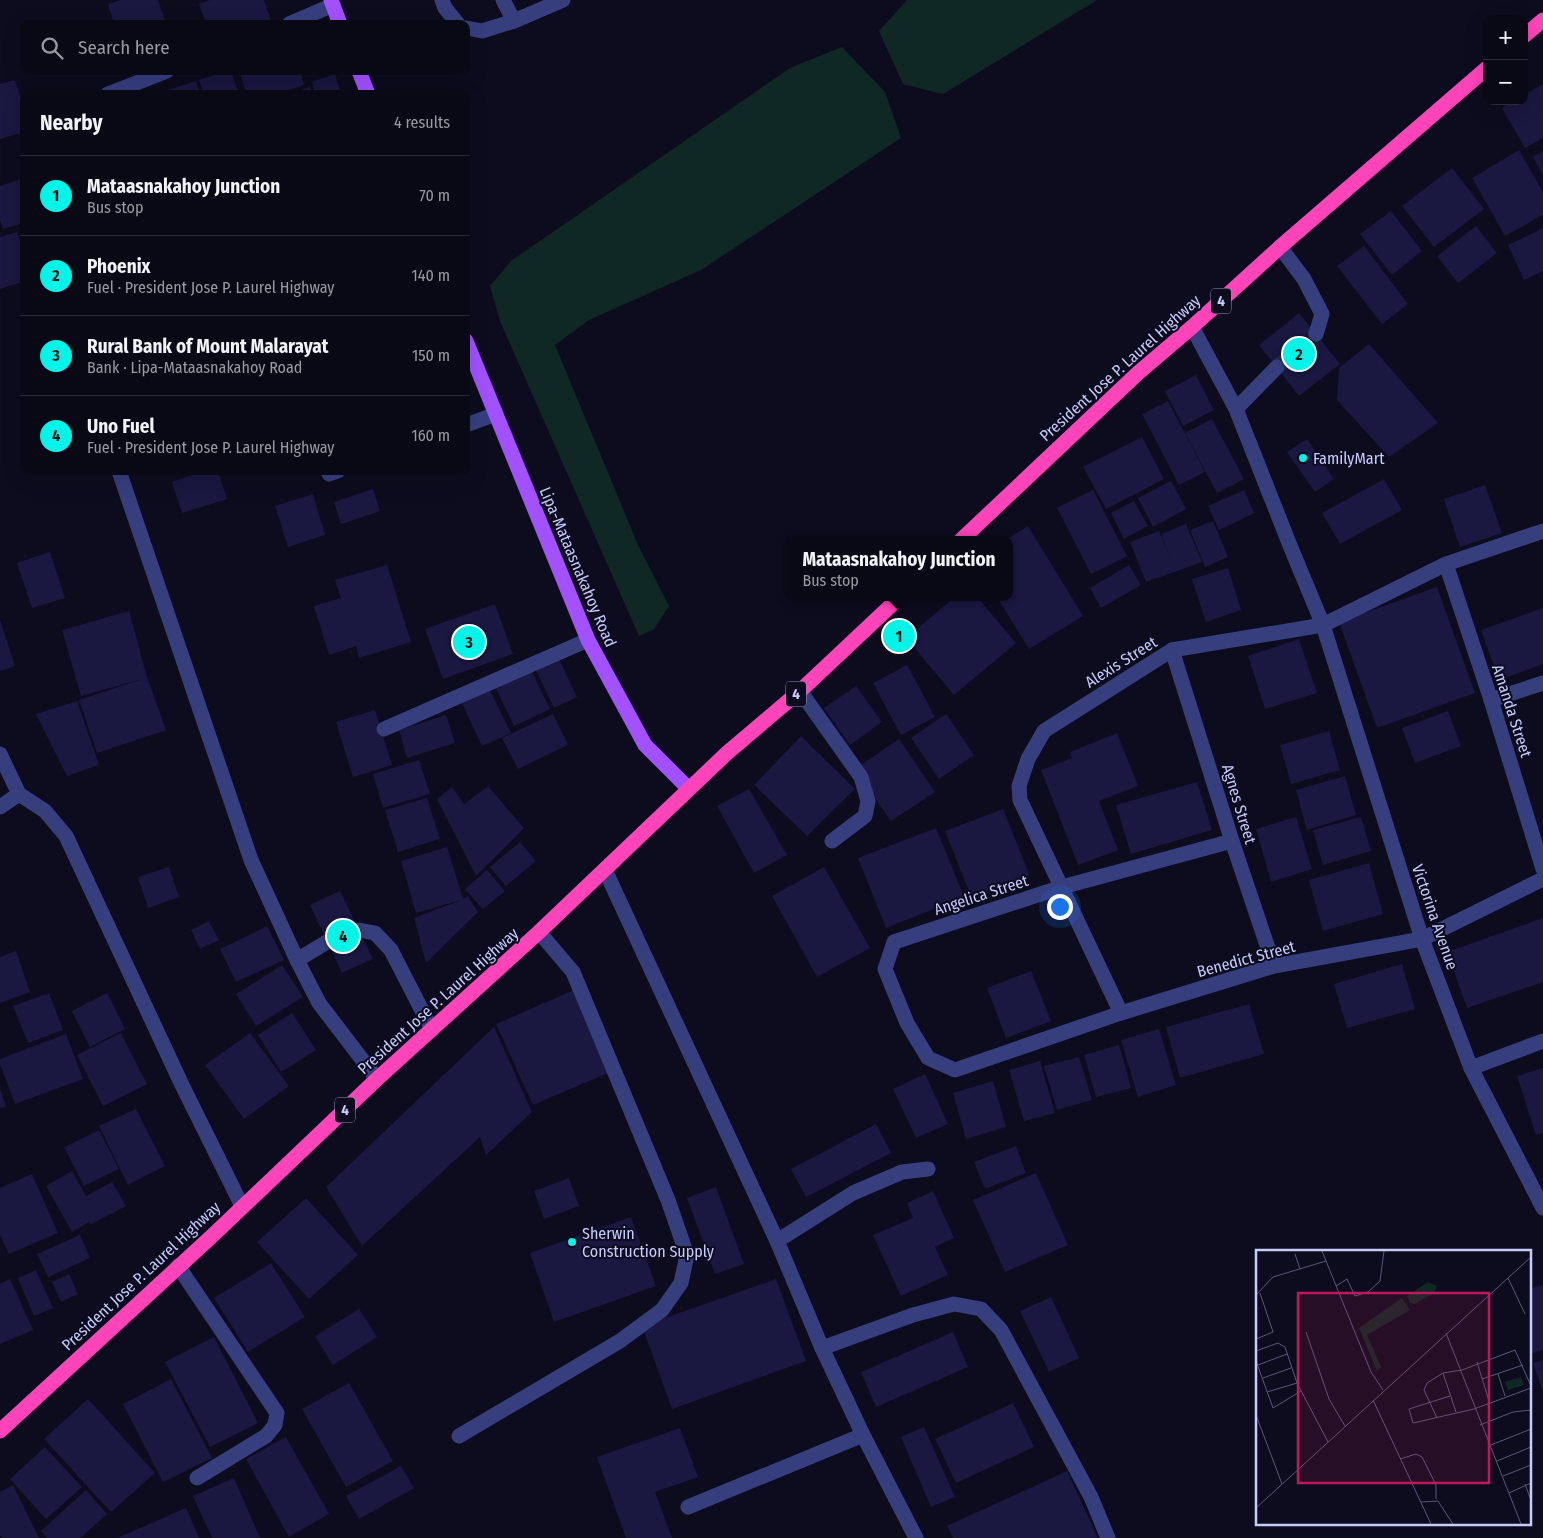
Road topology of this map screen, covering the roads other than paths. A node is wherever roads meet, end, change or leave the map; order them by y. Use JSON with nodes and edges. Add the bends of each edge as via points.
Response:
{"nodes":[{"id":1,"x":442,"y":0,"type":"edge"},
{"id":2,"x":503,"y":0,"type":"edge"},
{"id":3,"x":563,"y":0,"type":"edge"},
{"id":4,"x":332,"y":2,"type":"edge"},
{"id":5,"x":297,"y":20,"type":"edge"},
{"id":6,"x":339,"y":20,"type":"edge"},
{"id":7,"x":455,"y":20,"type":"edge"},
{"id":8,"x":514,"y":20,"type":"junction"},
{"id":9,"x":1542,"y":22,"type":"edge"},
{"id":10,"x":470,"y":29,"type":"edge"},
{"id":11,"x":1528,"y":33,"type":"edge"},
{"id":12,"x":1483,"y":71,"type":"edge"},
{"id":13,"x":157,"y":75,"type":"edge"},
{"id":14,"x":361,"y":75,"type":"edge"},
{"id":15,"x":118,"y":90,"type":"edge"},
{"id":16,"x":366,"y":90,"type":"edge"},
{"id":17,"x":1280,"y":246,"type":"junction"},
{"id":18,"x":1192,"y":327,"type":"junction"},
{"id":19,"x":1316,"y":334,"type":"tunnel mouth"},
{"id":20,"x":470,"y":351,"type":"edge"},
{"id":21,"x":1277,"y":367,"type":"tunnel mouth"},
{"id":22,"x":1236,"y":410,"type":"junction"},
{"id":23,"x":496,"y":414,"type":"junction"},
{"id":24,"x":470,"y":424,"type":"edge"},
{"id":25,"x":119,"y":475,"type":"edge"},
{"id":26,"x":1543,"y":531,"type":"edge"},
{"id":27,"x":965,"y":536,"type":"edge"},
{"id":28,"x":1446,"y":564,"type":"junction"},
{"id":29,"x":896,"y":601,"type":"edge"},
{"id":30,"x":1323,"y":625,"type":"junction"},
{"id":31,"x":588,"y":640,"type":"junction"},
{"id":32,"x":1172,"y":650,"type":"junction"},
{"id":33,"x":1543,"y":683,"type":"edge"},
{"id":34,"x":800,"y":691,"type":"junction"},
{"id":35,"x":1491,"y":700,"type":"junction"},
{"id":36,"x":384,"y":729,"type":"dead end"},
{"id":37,"x":0,"y":754,"type":"edge"},
{"id":38,"x":689,"y":789,"type":"junction"},
{"id":39,"x":19,"y":794,"type":"junction"},
{"id":40,"x":0,"y":807,"type":"edge"},
{"id":41,"x":832,"y":841,"type":"dead end"},
{"id":42,"x":1232,"y":841,"type":"junction"},
{"id":43,"x":1543,"y":869,"type":"edge"},
{"id":44,"x":605,"y":870,"type":"junction"},
{"id":45,"x":1543,"y":879,"type":"edge"},
{"id":46,"x":1062,"y":887,"type":"junction"},
{"id":47,"x":359,"y":930,"type":"tunnel mouth"},
{"id":48,"x":539,"y":932,"type":"junction"},
{"id":49,"x":1422,"y":939,"type":"junction"},
{"id":50,"x":327,"y":942,"type":"tunnel mouth"},
{"id":51,"x":297,"y":960,"type":"junction"},
{"id":52,"x":1274,"y":966,"type":"junction"},
{"id":53,"x":1121,"y":1013,"type":"junction"},
{"id":54,"x":432,"y":1030,"type":"junction"},
{"id":55,"x":1543,"y":1041,"type":"edge"},
{"id":56,"x":1471,"y":1068,"type":"junction"},
{"id":57,"x":954,"y":1070,"type":"joint"},
{"id":58,"x":377,"y":1079,"type":"junction"},
{"id":59,"x":928,"y":1169,"type":"dead end"},
{"id":60,"x":242,"y":1206,"type":"junction"},
{"id":61,"x":1543,"y":1208,"type":"edge"},
{"id":62,"x":777,"y":1241,"type":"junction"},
{"id":63,"x":178,"y":1266,"type":"junction"},
{"id":64,"x":822,"y":1348,"type":"junction"},
{"id":65,"x":0,"y":1431,"type":"edge"},
{"id":66,"x":863,"y":1435,"type":"junction"},
{"id":67,"x":459,"y":1436,"type":"dead end"},
{"id":68,"x":197,"y":1478,"type":"dead end"},
{"id":69,"x":688,"y":1507,"type":"dead end"},
{"id":70,"x":916,"y":1538,"type":"edge"},
{"id":71,"x":1108,"y":1538,"type":"edge"}],
"edges":[{"from":1,"to":7,"type":"street"},
{"from":2,"to":8,"type":"street"},
{"from":3,"to":8,"type":"street"},
{"from":4,"to":5,"type":"street"},
{"from":4,"to":6,"type":"main road"},
{"from":8,"to":10,"type":"street","via":[[482,31]]},
{"from":9,"to":11,"type":"highway"},
{"from":12,"to":17,"type":"highway","name":"President Jose P. Laurel Highway","number":"4"},
{"from":13,"to":15,"type":"street"},
{"from":14,"to":16,"type":"main road"},
{"from":17,"to":18,"type":"highway","name":"President Jose P. Laurel Highway","number":"4"},
{"from":17,"to":19,"type":"street","via":[[1304,279],[1322,314]]},
{"from":18,"to":22,"type":"street","name":"Victorina Avenue"},
{"from":18,"to":27,"type":"highway","name":"President Jose P. Laurel Highway","number":"4","via":[[1138,373]]},
{"from":20,"to":23,"type":"main road","name":"Lipa-Mataasnakahoy Road"},
{"from":21,"to":22,"type":"street"},
{"from":22,"to":30,"type":"street","name":"Victorina Avenue"},
{"from":23,"to":24,"type":"street"},
{"from":23,"to":31,"type":"main road","name":"Lipa-Mataasnakahoy Road"},
{"from":25,"to":51,"type":"street","via":[[251,860]]},
{"from":26,"to":28,"type":"street","name":"Alexis Street"},
{"from":28,"to":30,"type":"street","name":"Alexis Street"},
{"from":28,"to":35,"type":"street","name":"Amanda Street"},
{"from":29,"to":34,"type":"highway","name":"President Jose P. Laurel Highway","number":"4"},
{"from":30,"to":32,"type":"street","name":"Alexis Street"},
{"from":30,"to":49,"type":"street","name":"Victorina Avenue"},
{"from":31,"to":36,"type":"street"},
{"from":31,"to":38,"type":"main road","name":"Lipa-Mataasnakahoy Road","via":[[645,745]]},
{"from":32,"to":42,"type":"street","name":"Agnes Street"},
{"from":32,"to":46,"type":"street","name":"Alexis Street","via":[[1044,731],[1028,759],[1020,786],[1020,800]]},
{"from":33,"to":35,"type":"street"},
{"from":34,"to":38,"type":"highway","name":"President Jose P. Laurel Highway","number":"4"},
{"from":34,"to":41,"type":"street","via":[[861,777],[868,802],[865,816]]},
{"from":35,"to":43,"type":"street","name":"Amanda Street"},
{"from":37,"to":39,"type":"street"},
{"from":38,"to":44,"type":"highway","name":"President Jose P. Laurel Highway","number":"4"},
{"from":39,"to":40,"type":"street"},
{"from":39,"to":60,"type":"street","via":[[45,811],[66,836]]},
{"from":42,"to":46,"type":"street","name":"Angelica Street"},
{"from":42,"to":52,"type":"street","name":"Agnes Street"},
{"from":44,"to":48,"type":"highway","name":"President Jose P. Laurel Highway","number":"4"},
{"from":44,"to":62,"type":"street"},
{"from":45,"to":49,"type":"street","name":"Benedict Street"},
{"from":46,"to":53,"type":"street","name":"Alexis Street"},
{"from":46,"to":57,"type":"street","name":"Angelica Street","via":[[894,942],[885,969],[907,1023],[928,1058]]},
{"from":47,"to":54,"type":"street","via":[[374,933],[391,950]]},
{"from":48,"to":54,"type":"highway","name":"President Jose P. Laurel Highway","number":"4"},
{"from":48,"to":67,"type":"street","via":[[573,972],[668,1200],[687,1255],[681,1283],[662,1310],[620,1341]]},
{"from":49,"to":52,"type":"street","name":"Benedict Street"},
{"from":49,"to":56,"type":"street","name":"Victorina Avenue"},
{"from":50,"to":51,"type":"street"},
{"from":51,"to":58,"type":"street","via":[[319,1003]]},
{"from":52,"to":53,"type":"street","name":"Benedict Street"},
{"from":53,"to":57,"type":"street","name":"Benedict Street"},
{"from":54,"to":58,"type":"highway","name":"President Jose P. Laurel Highway","number":"4"},
{"from":55,"to":56,"type":"street"},
{"from":56,"to":61,"type":"street","name":"Victorina Avenue"},
{"from":58,"to":60,"type":"highway","name":"President Jose P. Laurel Highway","number":"4"},
{"from":59,"to":62,"type":"street","via":[[902,1172],[853,1193]]},
{"from":60,"to":63,"type":"highway","name":"President Jose P. Laurel Highway","number":"4"},
{"from":62,"to":64,"type":"street"},
{"from":63,"to":65,"type":"highway","name":"President Jose P. Laurel Highway","number":"4"},
{"from":63,"to":68,"type":"street","via":[[277,1412],[276,1425],[266,1436]]},
{"from":64,"to":66,"type":"street"},
{"from":64,"to":71,"type":"street","via":[[913,1315],[954,1304],[980,1309],[1001,1330],[1091,1497]]},
{"from":66,"to":69,"type":"street"},
{"from":66,"to":70,"type":"street"}]}
